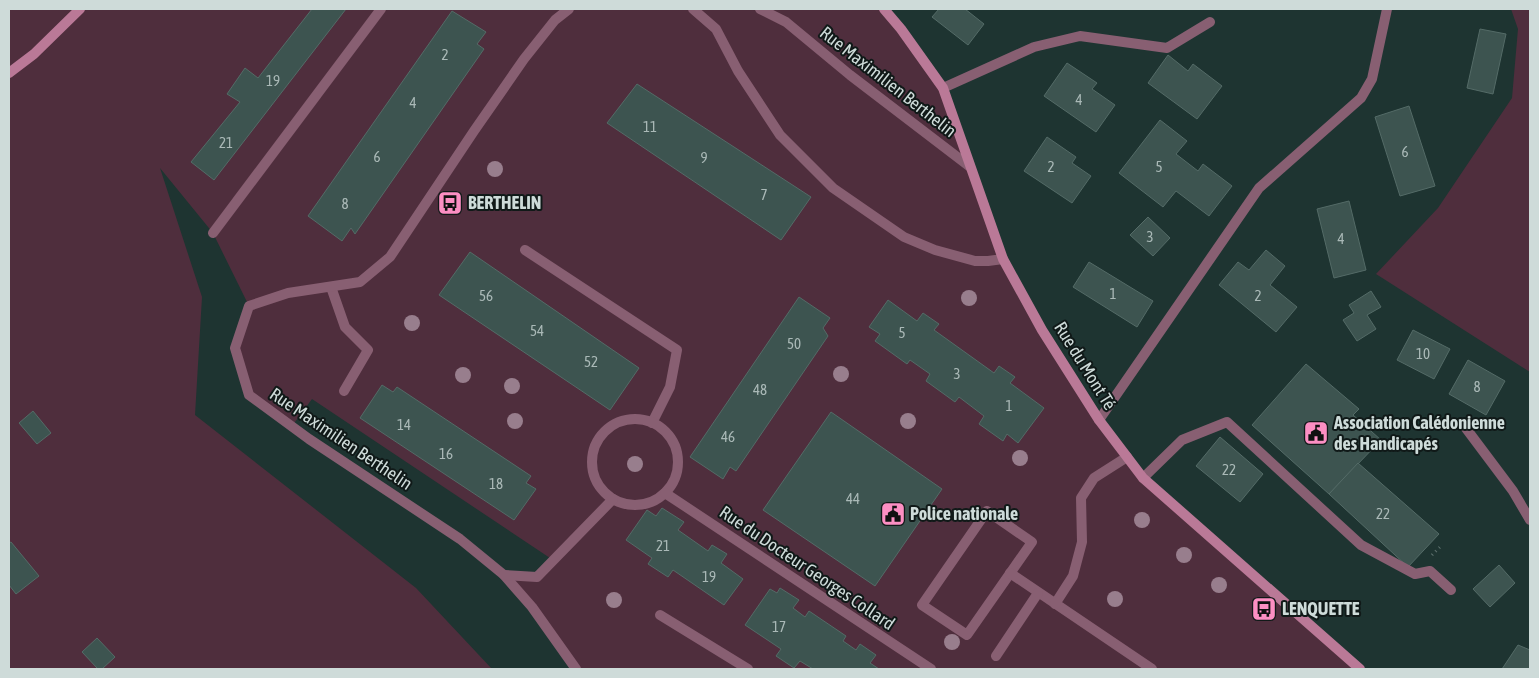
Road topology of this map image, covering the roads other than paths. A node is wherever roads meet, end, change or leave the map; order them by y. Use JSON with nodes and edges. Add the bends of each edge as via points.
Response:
{"nodes":[{"id":1,"x":80,"y":9,"type":"edge"},
{"id":2,"x":381,"y":9,"type":"edge"},
{"id":3,"x":570,"y":9,"type":"edge"},
{"id":4,"x":693,"y":9,"type":"edge"},
{"id":5,"x":760,"y":9,"type":"edge"},
{"id":6,"x":884,"y":9,"type":"edge"},
{"id":7,"x":1387,"y":9,"type":"edge"},
{"id":8,"x":1210,"y":22,"type":"dead end"},
{"id":9,"x":9,"y":73,"type":"edge"},
{"id":10,"x":944,"y":88,"type":"junction"},
{"id":11,"x":969,"y":166,"type":"junction"},
{"id":12,"x":213,"y":233,"type":"dead end"},
{"id":13,"x":524,"y":250,"type":"dead end"},
{"id":14,"x":1003,"y":259,"type":"junction"},
{"id":15,"x":331,"y":287,"type":"junction"},
{"id":16,"x":344,"y":391,"type":"dead end"},
{"id":17,"x":1099,"y":420,"type":"junction"},
{"id":18,"x":652,"y":423,"type":"junction"},
{"id":19,"x":1465,"y":427,"type":"dead end"},
{"id":20,"x":1126,"y":456,"type":"junction"},
{"id":21,"x":1143,"y":478,"type":"junction"},
{"id":22,"x":666,"y":493,"type":"junction"},
{"id":23,"x":613,"y":499,"type":"junction"},
{"id":24,"x":1530,"y":520,"type":"edge"},
{"id":25,"x":1010,"y":573,"type":"junction"},
{"id":26,"x":504,"y":574,"type":"junction"},
{"id":27,"x":1451,"y":590,"type":"dead end"},
{"id":28,"x":1038,"y":593,"type":"junction"},
{"id":29,"x":1055,"y":604,"type":"junction"},
{"id":30,"x":660,"y":615,"type":"dead end"},
{"id":31,"x":996,"y":656,"type":"dead end"},
{"id":32,"x":576,"y":669,"type":"edge"},
{"id":33,"x":748,"y":669,"type":"edge"},
{"id":34,"x":931,"y":669,"type":"edge"},
{"id":35,"x":1152,"y":669,"type":"edge"},
{"id":36,"x":1360,"y":669,"type":"edge"}],
"edges":[{"from":1,"to":9,"type":"street","via":[[34,54]]},
{"from":2,"to":12,"type":"street"},
{"from":3,"to":15,"type":"street","name":"Rue Maximilien Berthelin","via":[[555,20],[524,59],[390,257],[360,282]]},
{"from":4,"to":14,"type":"street","via":[[716,29],[738,71],[780,135],[833,188],[904,238],[975,261]]},
{"from":5,"to":11,"type":"street","name":"Rue Maximilien Berthelin","via":[[786,22]]},
{"from":6,"to":10,"type":"street","name":"Rue du Mont Té"},
{"from":7,"to":17,"type":"street","via":[[1372,79],[1361,98],[1258,188]]},
{"from":8,"to":10,"type":"street","via":[[1167,48],[1080,36],[1034,47]]},
{"from":10,"to":11,"type":"street","name":"Rue du Mont Té"},
{"from":11,"to":14,"type":"street","name":"Rue du Mont Té"},
{"from":13,"to":18,"type":"street","via":[[677,350],[670,387]]},
{"from":14,"to":17,"type":"street","name":"Rue du Mont Té","via":[[1042,330]]},
{"from":15,"to":16,"type":"street","via":[[345,327],[368,350]]},
{"from":15,"to":26,"type":"street","name":"Rue Maximilien Berthelin","via":[[288,294],[249,306],[235,348],[250,395],[309,439],[460,538]]},
{"from":17,"to":20,"type":"street","name":"Rue du Mont Té"},
{"from":18,"to":22,"type":"street","via":[[664,430],[678,454],[674,482]]},
{"from":18,"to":23,"type":"street","via":[[638,420],[617,424],[601,437],[594,449],[595,477],[602,490]]},
{"from":19,"to":24,"type":"street","via":[[1513,491]]},
{"from":20,"to":21,"type":"street","name":"Rue du Mont Té"},
{"from":20,"to":29,"type":"street","via":[[1094,478],[1081,498],[1082,542],[1073,576]]},
{"from":21,"to":27,"type":"street","via":[[1182,440],[1227,422],[1361,545],[1415,574],[1430,571]]},
{"from":21,"to":36,"type":"street","name":"Rue du Mont Té"},
{"from":22,"to":23,"type":"street","via":[[640,505]]},
{"from":22,"to":34,"type":"street","name":"Rue du Docteur Georges Collard"},
{"from":23,"to":26,"type":"street","via":[[537,577]]},
{"from":25,"to":25,"type":"street","via":[[1032,542],[987,511],[922,605],[967,635]]},
{"from":25,"to":28,"type":"street"},
{"from":26,"to":32,"type":"street"},
{"from":28,"to":29,"type":"street"},
{"from":28,"to":31,"type":"street"},
{"from":29,"to":35,"type":"street"},
{"from":30,"to":33,"type":"street"}]}
